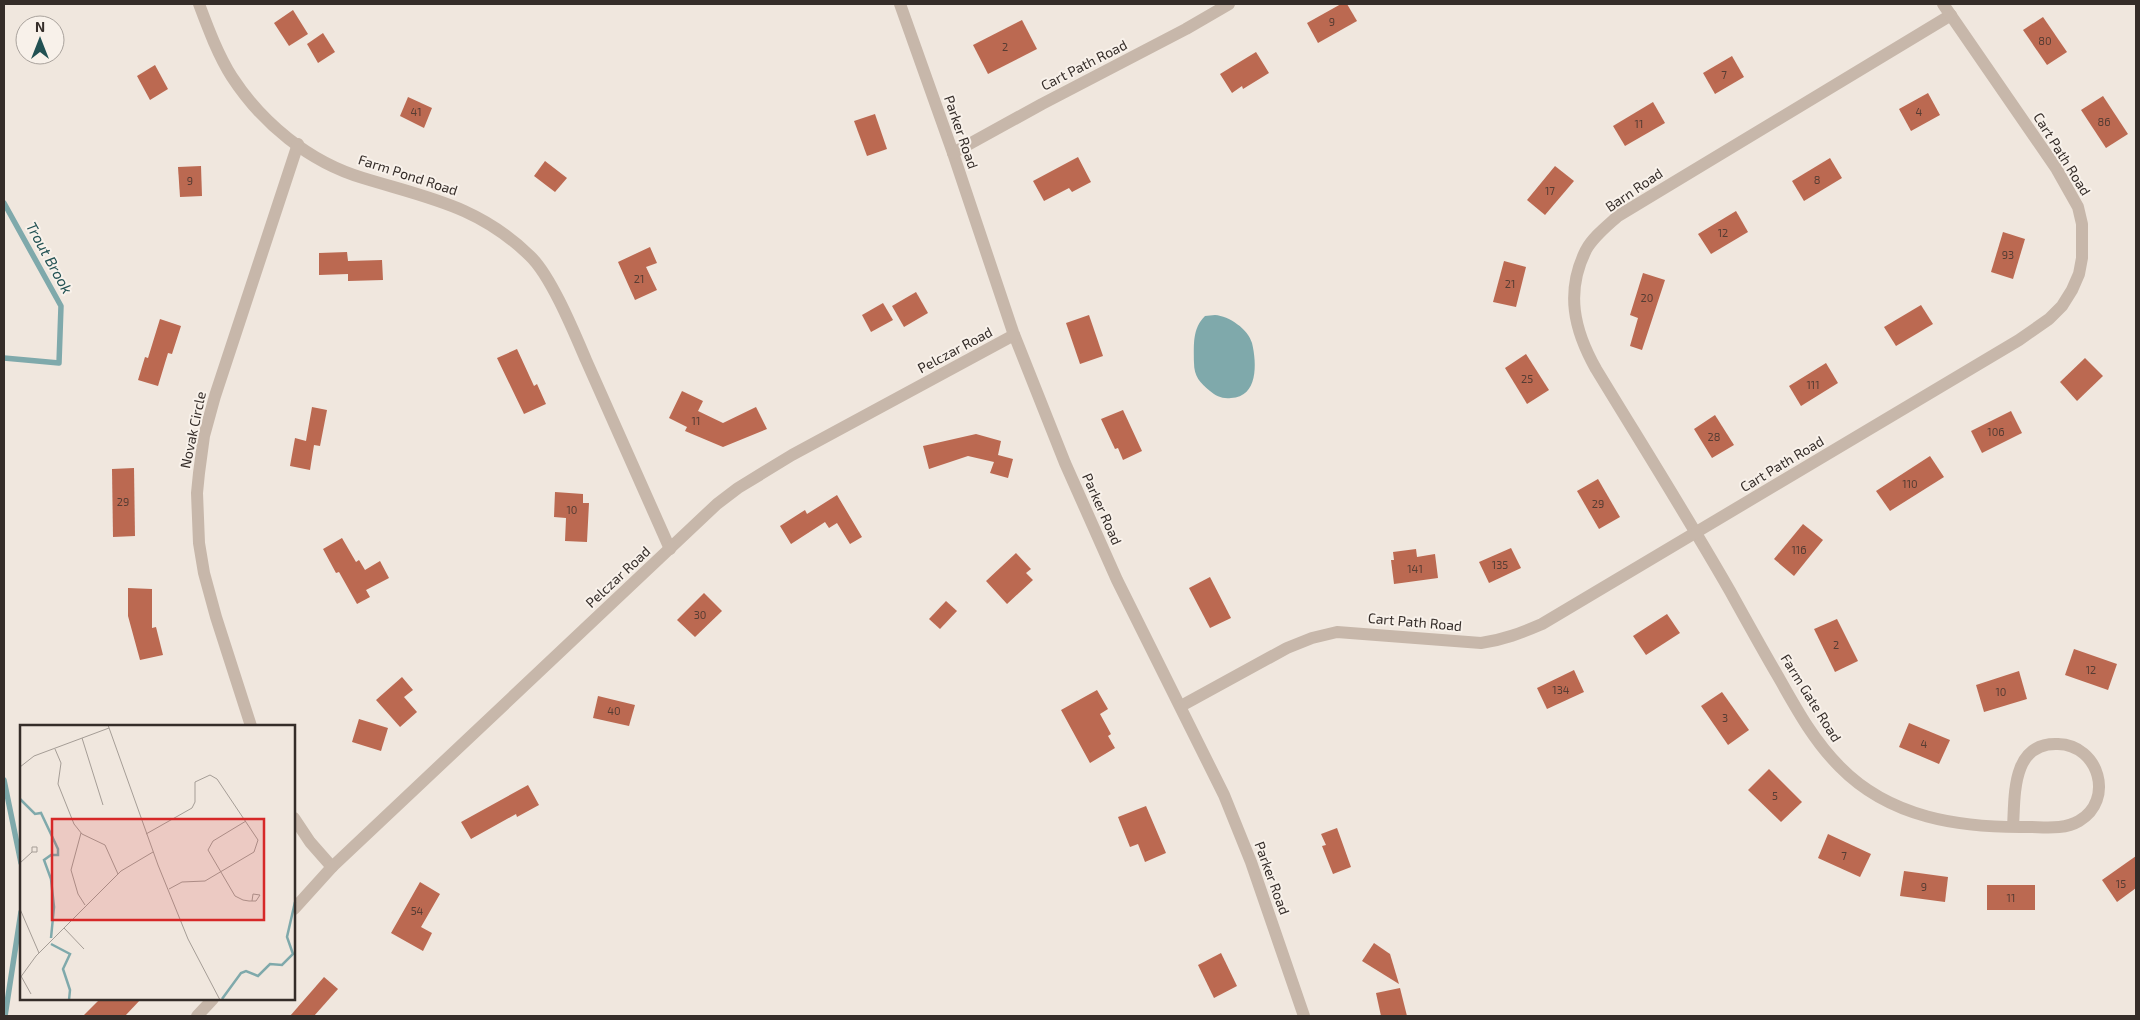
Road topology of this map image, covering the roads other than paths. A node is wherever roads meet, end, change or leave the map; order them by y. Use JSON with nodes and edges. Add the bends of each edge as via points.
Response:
{"nodes":[{"id":1,"x":199,"y":4,"type":"edge"},
{"id":2,"x":900,"y":4,"type":"edge"},
{"id":3,"x":1229,"y":4,"type":"edge"},
{"id":4,"x":1943,"y":4,"type":"edge"},
{"id":5,"x":1951,"y":15,"type":"junction"},
{"id":6,"x":298,"y":144,"type":"junction"},
{"id":7,"x":953,"y":153,"type":"junction"},
{"id":8,"x":1014,"y":335,"type":"junction"},
{"id":9,"x":1696,"y":532,"type":"junction"},
{"id":10,"x":670,"y":548,"type":"junction"},
{"id":11,"x":1180,"y":706,"type":"junction"},
{"id":12,"x":250,"y":725,"type":"edge"},
{"id":13,"x":295,"y":820,"type":"edge"},
{"id":14,"x":2013,"y":827,"type":"junction"},
{"id":15,"x":332,"y":867,"type":"junction"},
{"id":16,"x":295,"y":909,"type":"edge"},
{"id":17,"x":212,"y":1000,"type":"edge"},
{"id":18,"x":197,"y":1016,"type":"edge"},
{"id":19,"x":1304,"y":1016,"type":"edge"}],
"edges":[{"from":1,"to":6,"type":"street","name":"Farm Pond Road","via":[[231,76],[261,114]]},
{"from":2,"to":7,"type":"street","name":"Parker Road"},
{"from":3,"to":7,"type":"street","name":"Cart Path Road"},
{"from":4,"to":5,"type":"street","name":"Cart Path Road"},
{"from":5,"to":9,"type":"street","name":"Barn Road","via":[[1618,216],[1587,249],[1578,271],[1574,294],[1574,314],[1586,351]]},
{"from":5,"to":9,"type":"street","name":"Cart Path Road","via":[[2056,168],[2078,207],[2084,240],[2079,274],[2072,290],[2062,306],[2019,340]]},
{"from":6,"to":10,"type":"street","name":"Farm Pond Road","via":[[329,164],[361,177],[424,195],[478,216],[498,228],[532,257],[562,307]]},
{"from":6,"to":12,"type":"street","name":"Novak Circle","via":[[215,396],[204,436],[196,493],[198,543],[204,573]]},
{"from":7,"to":8,"type":"street","name":"Parker Road"},
{"from":8,"to":10,"type":"street","name":"Pelczar Road","via":[[792,455],[738,488]]},
{"from":8,"to":11,"type":"street","name":"Parker Road","via":[[1065,463]]},
{"from":9,"to":11,"type":"street","name":"Cart Path Road","via":[[1542,624],[1502,640],[1481,643],[1337,632],[1287,648]]},
{"from":9,"to":14,"type":"street","name":"Farm Gate Road","via":[[1797,710],[1842,769],[1873,794],[1908,811],[1950,822]]},
{"from":10,"to":15,"type":"street","name":"Pelczar Road"},
{"from":11,"to":19,"type":"street","name":"Parker Road","via":[[1243,840]]},
{"from":13,"to":15,"type":"street"},
{"from":14,"to":14,"type":"street","name":"Farm Gate Road","via":[[2059,827],[2084,818],[2095,804],[2100,787],[2096,769],[2086,755],[2071,746],[2054,744],[2045,745],[2030,754],[2017,776]]},
{"from":15,"to":16,"type":"street","name":"Pelczar Road"},
{"from":17,"to":18,"type":"street"}]}
